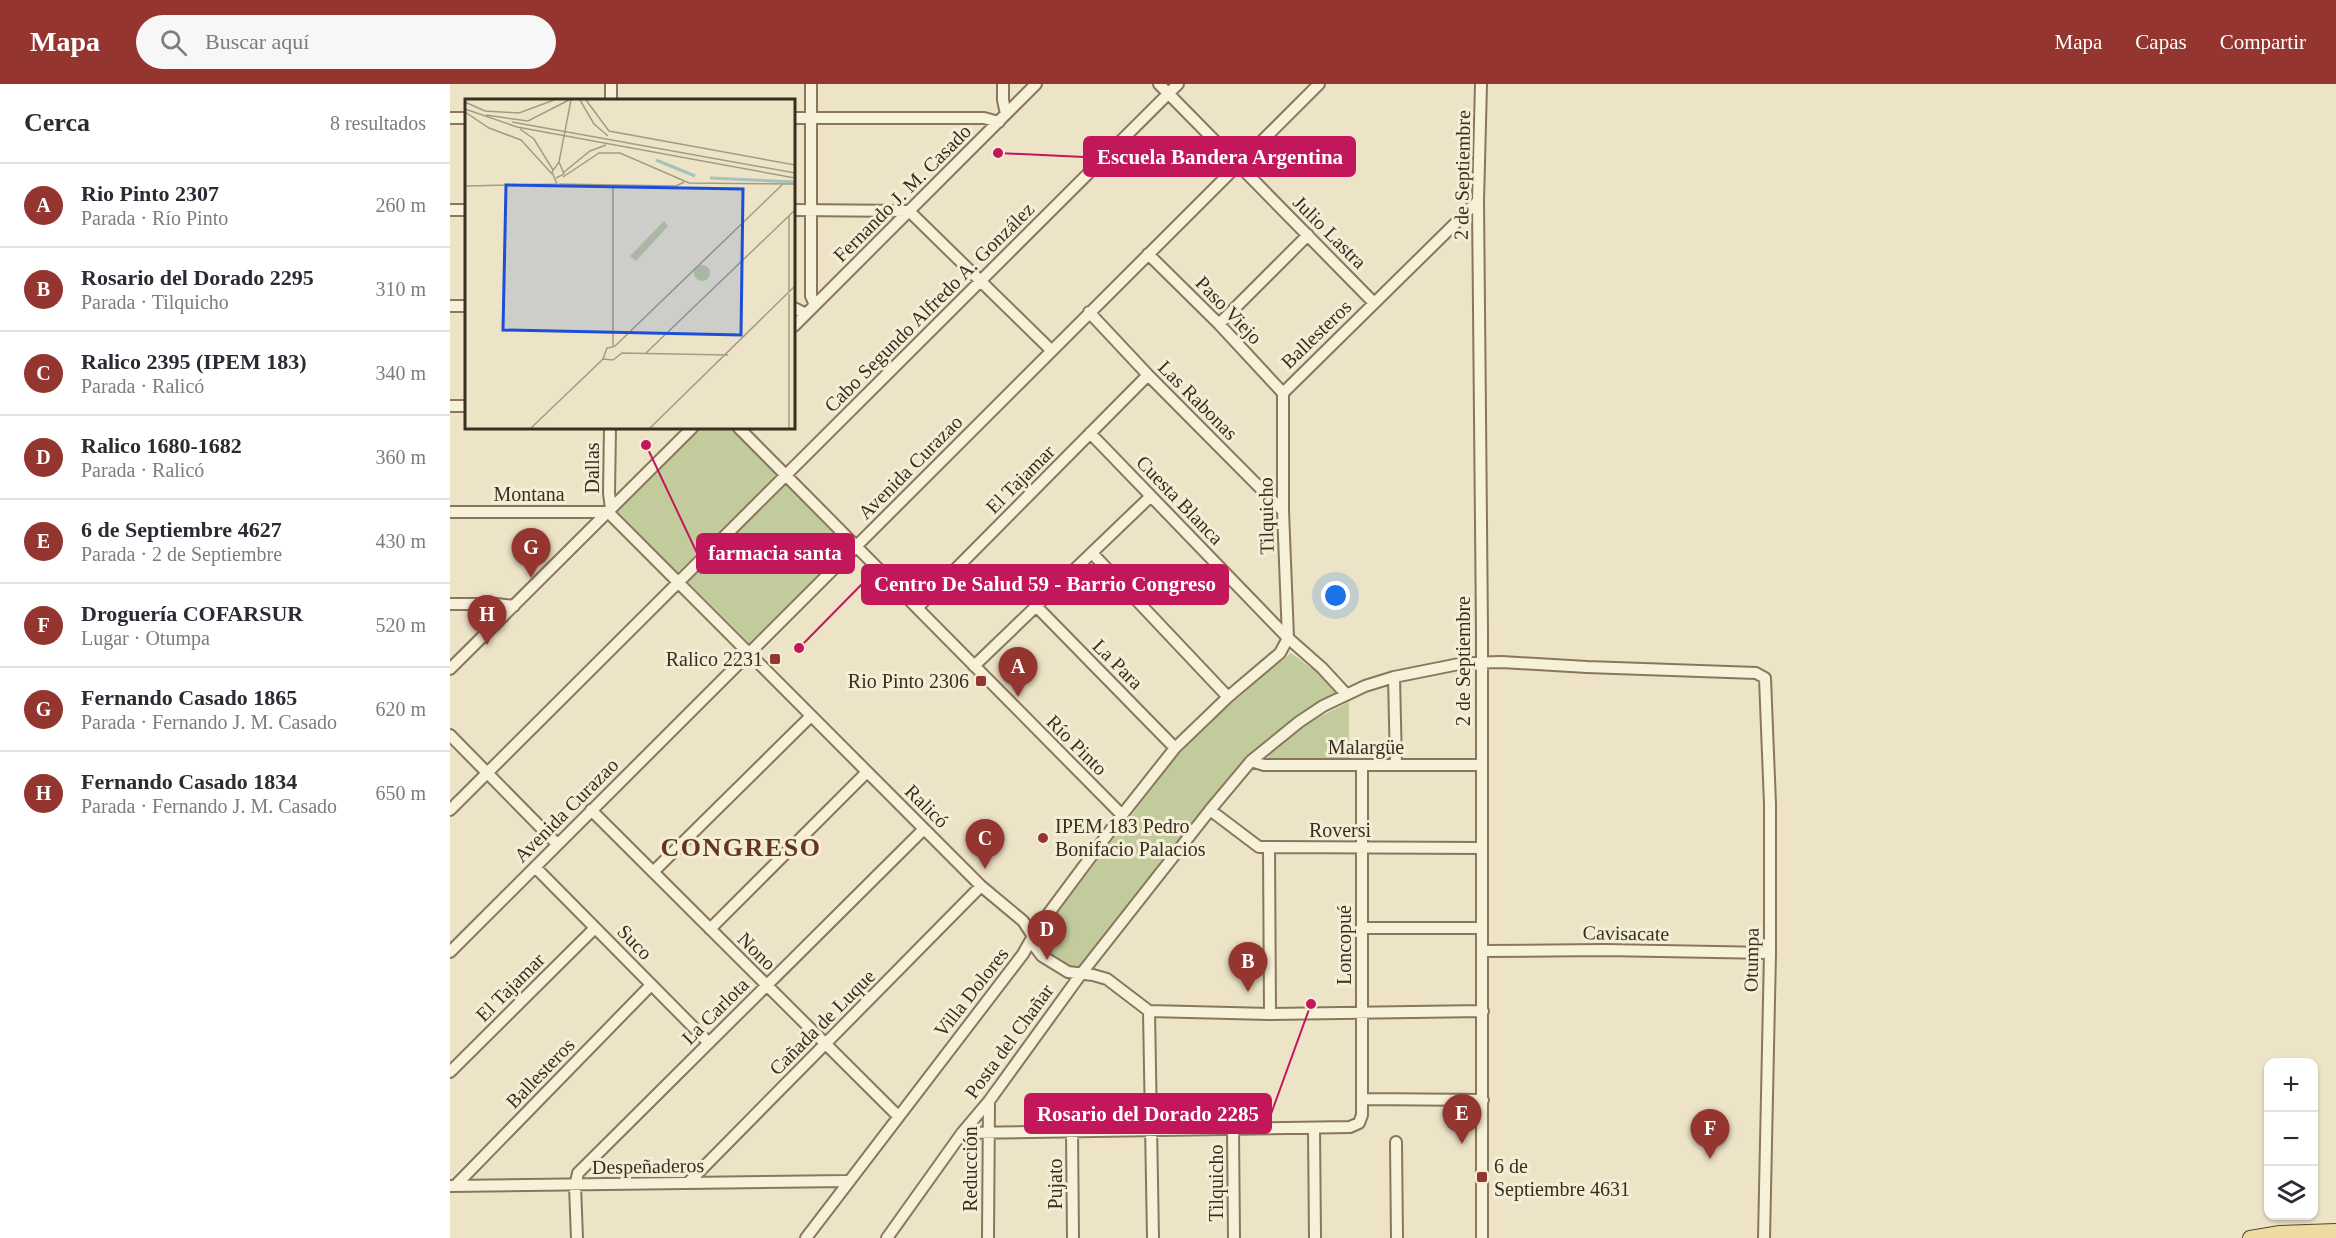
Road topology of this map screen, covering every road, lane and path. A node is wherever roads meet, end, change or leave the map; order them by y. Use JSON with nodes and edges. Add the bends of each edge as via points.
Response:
{"nodes":[{"id":1,"x":811,"y":84,"type":"edge"},
{"id":2,"x":1003,"y":84,"type":"edge"},
{"id":3,"x":1036,"y":84,"type":"edge"},
{"id":4,"x":1159,"y":84,"type":"edge"},
{"id":5,"x":1178,"y":84,"type":"edge"},
{"id":6,"x":1319,"y":84,"type":"edge"},
{"id":7,"x":1481,"y":84,"type":"edge"},
{"id":8,"x":1168,"y":93,"type":"junction"},
{"id":9,"x":795,"y":118,"type":"edge"},
{"id":10,"x":811,"y":118,"type":"junction"},
{"id":11,"x":1003,"y":118,"type":"junction"},
{"id":12,"x":1237,"y":164,"type":"junction"},
{"id":13,"x":1478,"y":201,"type":"junction"},
{"id":14,"x":795,"y":210,"type":"edge"},
{"id":15,"x":812,"y":210,"type":"junction"},
{"id":16,"x":909,"y":211,"type":"junction"},
{"id":17,"x":1308,"y":235,"type":"junction"},
{"id":18,"x":1148,"y":254,"type":"junction"},
{"id":19,"x":982,"y":280,"type":"junction"},
{"id":20,"x":1374,"y":303,"type":"junction"},
{"id":21,"x":815,"y":305,"type":"junction"},
{"id":22,"x":795,"y":308,"type":"edge"},
{"id":23,"x":1089,"y":312,"type":"junction"},
{"id":24,"x":806,"y":314,"type":"junction"},
{"id":25,"x":1219,"y":324,"type":"junction"},
{"id":26,"x":795,"y":325,"type":"edge"},
{"id":27,"x":1051,"y":350,"type":"junction"},
{"id":28,"x":1148,"y":375,"type":"junction"},
{"id":29,"x":1282,"y":393,"type":"junction"},
{"id":30,"x":610,"y":429,"type":"edge"},
{"id":31,"x":691,"y":429,"type":"edge"},
{"id":32,"x":740,"y":429,"type":"edge"},
{"id":33,"x":1090,"y":433,"type":"junction"},
{"id":34,"x":786,"y":475,"type":"junction"},
{"id":35,"x":1151,"y":496,"type":"junction"},
{"id":36,"x":610,"y":511,"type":"junction"},
{"id":37,"x":1283,"y":511,"type":"junction"},
{"id":38,"x":450,"y":512,"type":"edge"},
{"id":39,"x":856,"y":546,"type":"junction"},
{"id":40,"x":1092,"y":553,"type":"junction"},
{"id":41,"x":679,"y":582,"type":"junction"},
{"id":42,"x":450,"y":604,"type":"edge"},
{"id":43,"x":514,"y":606,"type":"junction"},
{"id":44,"x":1036,"y":606,"type":"junction"},
{"id":45,"x":917,"y":608,"type":"junction"},
{"id":46,"x":1288,"y":638,"type":"junction"},
{"id":47,"x":748,"y":653,"type":"junction"},
{"id":48,"x":1482,"y":662,"type":"junction"},
{"id":49,"x":974,"y":666,"type":"junction"},
{"id":50,"x":450,"y":669,"type":"edge"},
{"id":51,"x":1394,"y":677,"type":"junction"},
{"id":52,"x":1767,"y":683,"type":"joint"},
{"id":53,"x":1346,"y":694,"type":"junction"},
{"id":54,"x":1228,"y":697,"type":"junction"},
{"id":55,"x":811,"y":716,"type":"junction"},
{"id":56,"x":450,"y":735,"type":"edge"},
{"id":57,"x":1175,"y":748,"type":"junction"},
{"id":58,"x":1251,"y":761,"type":"junction"},
{"id":59,"x":1362,"y":765,"type":"junction"},
{"id":60,"x":1396,"y":765,"type":"junction"},
{"id":61,"x":1482,"y":765,"type":"junction"},
{"id":62,"x":867,"y":772,"type":"junction"},
{"id":63,"x":487,"y":773,"type":"junction"},
{"id":64,"x":450,"y":810,"type":"edge"},
{"id":65,"x":591,"y":810,"type":"junction"},
{"id":66,"x":1210,"y":810,"type":"junction"},
{"id":67,"x":1122,"y":815,"type":"junction"},
{"id":68,"x":924,"y":829,"type":"junction"},
{"id":69,"x":557,"y":844,"type":"junction"},
{"id":70,"x":1269,"y":848,"type":"junction"},
{"id":71,"x":1361,"y":848,"type":"junction"},
{"id":72,"x":1482,"y":848,"type":"junction"},
{"id":73,"x":535,"y":867,"type":"junction"},
{"id":74,"x":653,"y":872,"type":"junction"},
{"id":75,"x":981,"y":886,"type":"junction"},
{"id":76,"x":595,"y":928,"type":"junction"},
{"id":77,"x":1362,"y":928,"type":"junction"},
{"id":78,"x":1482,"y":928,"type":"junction"},
{"id":79,"x":710,"y":929,"type":"junction"},
{"id":80,"x":1033,"y":938,"type":"junction"},
{"id":81,"x":1482,"y":951,"type":"junction"},
{"id":82,"x":450,"y":952,"type":"edge"},
{"id":83,"x":1770,"y":953,"type":"junction"},
{"id":84,"x":1081,"y":974,"type":"junction"},
{"id":85,"x":651,"y":985,"type":"junction"},
{"id":86,"x":766,"y":986,"type":"junction"},
{"id":87,"x":1149,"y":1011,"type":"junction"},
{"id":88,"x":1483,"y":1011,"type":"junction"},
{"id":89,"x":1361,"y":1013,"type":"junction"},
{"id":90,"x":1270,"y":1014,"type":"junction"},
{"id":91,"x":709,"y":1043,"type":"junction"},
{"id":92,"x":825,"y":1044,"type":"junction"},
{"id":93,"x":450,"y":1072,"type":"edge"},
{"id":94,"x":1362,"y":1099,"type":"junction"},
{"id":95,"x":1483,"y":1100,"type":"junction"},
{"id":96,"x":989,"y":1101,"type":"junction"},
{"id":97,"x":898,"y":1116,"type":"junction"},
{"id":98,"x":1233,"y":1128,"type":"junction"},
{"id":99,"x":1314,"y":1128,"type":"junction"},
{"id":100,"x":1152,"y":1129,"type":"junction"},
{"id":101,"x":1072,"y":1130,"type":"junction"},
{"id":102,"x":988,"y":1132,"type":"junction"},
{"id":103,"x":962,"y":1133,"type":"junction"},
{"id":104,"x":1396,"y":1143,"type":"dead end"},
{"id":105,"x":847,"y":1181,"type":"junction"},
{"id":106,"x":688,"y":1183,"type":"junction"},
{"id":107,"x":453,"y":1186,"type":"edge"},
{"id":108,"x":575,"y":1186,"type":"junction"},
{"id":109,"x":2336,"y":1231,"type":"edge"},
{"id":110,"x":2308,"y":1235,"type":"edge"},
{"id":111,"x":577,"y":1238,"type":"edge"},
{"id":112,"x":806,"y":1238,"type":"edge"},
{"id":113,"x":887,"y":1238,"type":"edge"},
{"id":114,"x":988,"y":1238,"type":"edge"},
{"id":115,"x":1073,"y":1238,"type":"edge"},
{"id":116,"x":1154,"y":1238,"type":"edge"},
{"id":117,"x":1234,"y":1238,"type":"edge"},
{"id":118,"x":1315,"y":1238,"type":"edge"},
{"id":119,"x":1397,"y":1238,"type":"edge"},
{"id":120,"x":1482,"y":1238,"type":"edge"},
{"id":121,"x":1764,"y":1238,"type":"edge"},
{"id":122,"x":2250,"y":1238,"type":"edge"}],
"edges":[{"from":1,"to":10,"type":"street"},
{"from":2,"to":11,"type":"street"},
{"from":3,"to":11,"type":"street","name":"Fernando J. M. Casado"},
{"from":4,"to":8,"type":"street","name":"Julio Lastra"},
{"from":5,"to":8,"type":"street","name":"Cabo Segundo Alfredo A. González"},
{"from":6,"to":12,"type":"street","name":"Avenida Curazao"},
{"from":7,"to":13,"type":"street","name":"2 de Septiembre"},
{"from":8,"to":12,"type":"street","name":"Julio Lastra"},
{"from":8,"to":19,"type":"street","name":"Cabo Segundo Alfredo A. González"},
{"from":9,"to":10,"type":"street"},
{"from":10,"to":11,"type":"street"},
{"from":10,"to":15,"type":"street"},
{"from":11,"to":16,"type":"street","name":"Fernando J. M. Casado"},
{"from":12,"to":17,"type":"street","name":"Julio Lastra"},
{"from":12,"to":18,"type":"street","name":"Avenida Curazao"},
{"from":13,"to":20,"type":"street","name":"Ballesteros"},
{"from":13,"to":48,"type":"street","name":"2 de Septiembre"},
{"from":14,"to":15,"type":"street"},
{"from":15,"to":16,"type":"street"},
{"from":15,"to":21,"type":"street","via":[[811,296]]},
{"from":16,"to":19,"type":"street"},
{"from":16,"to":21,"type":"street","name":"Fernando J. M. Casado"},
{"from":17,"to":20,"type":"street","name":"Julio Lastra"},
{"from":17,"to":25,"type":"street"},
{"from":18,"to":23,"type":"street","name":"Avenida Curazao"},
{"from":18,"to":25,"type":"street","name":"Paso Viejo"},
{"from":19,"to":27,"type":"street"},
{"from":19,"to":34,"type":"street","name":"Cabo Segundo Alfredo A. González"},
{"from":20,"to":29,"type":"street","name":"Ballesteros"},
{"from":21,"to":24,"type":"street","name":"Fernando J. M. Casado"},
{"from":22,"to":24,"type":"street"},
{"from":23,"to":27,"type":"street","name":"Avenida Curazao"},
{"from":23,"to":28,"type":"street","name":"Las Rabonas"},
{"from":24,"to":26,"type":"street","name":"Fernando J. M. Casado"},
{"from":25,"to":29,"type":"street","name":"Paso Viejo"},
{"from":27,"to":39,"type":"street","name":"Avenida Curazao"},
{"from":28,"to":33,"type":"street","name":"El Tajamar"},
{"from":28,"to":37,"type":"street","name":"Las Rabonas"},
{"from":29,"to":37,"type":"street","name":"Tilquicho"},
{"from":30,"to":36,"type":"street","name":"Dallas"},
{"from":31,"to":36,"type":"street"},
{"from":32,"to":34,"type":"street","name":"Río Pinto"},
{"from":33,"to":35,"type":"street","name":"Cuesta Blanca"},
{"from":33,"to":45,"type":"street","name":"El Tajamar"},
{"from":34,"to":39,"type":"street","name":"Río Pinto"},
{"from":34,"to":41,"type":"street","name":"Cabo Segundo Alfredo A. González"},
{"from":35,"to":40,"type":"street"},
{"from":35,"to":46,"type":"street","name":"Cuesta Blanca"},
{"from":36,"to":38,"type":"street","name":"Montana"},
{"from":36,"to":41,"type":"street","name":"Ralicó"},
{"from":36,"to":43,"type":"street"},
{"from":37,"to":46,"type":"street","name":"Tilquicho"},
{"from":39,"to":45,"type":"street","name":"Río Pinto"},
{"from":39,"to":47,"type":"street","name":"Avenida Curazao"},
{"from":40,"to":44,"type":"street"},
{"from":40,"to":54,"type":"street"},
{"from":41,"to":47,"type":"street","name":"Ralicó"},
{"from":41,"to":63,"type":"street","name":"Cabo Segundo Alfredo A. González"},
{"from":42,"to":43,"type":"street"},
{"from":43,"to":50,"type":"street"},
{"from":44,"to":49,"type":"street"},
{"from":44,"to":57,"type":"street","name":"La Para"},
{"from":45,"to":49,"type":"street","name":"Río Pinto"},
{"from":46,"to":53,"type":"street","name":"Cuesta Blanca"},
{"from":46,"to":54,"type":"street","name":"Villa Dolores","via":[[1280,653]]},
{"from":47,"to":55,"type":"street","name":"Ralicó"},
{"from":47,"to":65,"type":"street","name":"Avenida Curazao"},
{"from":48,"to":51,"type":"street","name":"Posta del Chañar"},
{"from":48,"to":52,"type":"street","name":"Posta del Chañar","via":[[1756,673]]},
{"from":48,"to":61,"type":"street","name":"2 de Septiembre"},
{"from":49,"to":67,"type":"street","name":"Río Pinto"},
{"from":51,"to":53,"type":"street","name":"Posta del Chañar"},
{"from":51,"to":60,"type":"street"},
{"from":52,"to":83,"type":"street","name":"Otumpa"},
{"from":53,"to":58,"type":"street","name":"Posta del Chañar","via":[[1299,722]]},
{"from":54,"to":57,"type":"street","name":"Villa Dolores"},
{"from":55,"to":62,"type":"street","name":"Ralicó"},
{"from":55,"to":74,"type":"street"},
{"from":56,"to":63,"type":"street"},
{"from":57,"to":67,"type":"street","name":"Villa Dolores"},
{"from":58,"to":59,"type":"street","name":"Malargüe","via":[[1264,765]]},
{"from":58,"to":66,"type":"street","name":"Posta del Chañar"},
{"from":59,"to":60,"type":"street","name":"Malargüe"},
{"from":59,"to":71,"type":"street","name":"Loncopué"},
{"from":60,"to":61,"type":"street","name":"Malargüe"},
{"from":61,"to":72,"type":"street","name":"2 de Septiembre"},
{"from":62,"to":68,"type":"street","name":"Ralicó"},
{"from":62,"to":79,"type":"street"},
{"from":63,"to":64,"type":"street","name":"Cabo Segundo Alfredo A. González"},
{"from":63,"to":69,"type":"street"},
{"from":65,"to":69,"type":"street","name":"Avenida Curazao"},
{"from":65,"to":74,"type":"street","name":"Nono"},
{"from":66,"to":70,"type":"street","name":"Roversi","via":[[1259,847]]},
{"from":66,"to":84,"type":"street","name":"Posta del Chañar"},
{"from":67,"to":80,"type":"street","name":"Villa Dolores"},
{"from":68,"to":75,"type":"street","name":"Ralicó"},
{"from":68,"to":86,"type":"street","name":"La Carlota"},
{"from":69,"to":73,"type":"street","name":"Avenida Curazao"},
{"from":70,"to":71,"type":"street","name":"Roversi"},
{"from":70,"to":90,"type":"street"},
{"from":71,"to":72,"type":"street","name":"Roversi"},
{"from":71,"to":77,"type":"street","name":"Loncopué"},
{"from":72,"to":78,"type":"street","name":"2 de Septiembre"},
{"from":73,"to":76,"type":"street","name":"Suco"},
{"from":73,"to":82,"type":"street","name":"Avenida Curazao"},
{"from":74,"to":79,"type":"street","name":"Nono"},
{"from":75,"to":80,"type":"street","name":"Ralicó","via":[[1023,921]]},
{"from":75,"to":92,"type":"street","name":"Cañada de Luque"},
{"from":76,"to":85,"type":"street","name":"Suco"},
{"from":76,"to":93,"type":"street","name":"El Tajamar"},
{"from":77,"to":78,"type":"street"},
{"from":77,"to":89,"type":"street","name":"Loncopué"},
{"from":78,"to":81,"type":"street","name":"2 de Septiembre"},
{"from":79,"to":86,"type":"street","name":"Nono"},
{"from":80,"to":84,"type":"street","name":"Ralicó","via":[[1042,956],[1068,972]]},
{"from":80,"to":97,"type":"street","name":"Villa Dolores"},
{"from":81,"to":83,"type":"street","name":"Cavisacate"},
{"from":81,"to":88,"type":"street","name":"2 de Septiembre"},
{"from":83,"to":121,"type":"street","name":"Otumpa"},
{"from":84,"to":87,"type":"street","name":"Ralicó","via":[[1107,979]]},
{"from":84,"to":96,"type":"street","name":"Posta del Chañar"},
{"from":85,"to":91,"type":"street","name":"Suco"},
{"from":85,"to":107,"type":"street","name":"Ballesteros"},
{"from":86,"to":91,"type":"street","name":"La Carlota"},
{"from":86,"to":92,"type":"street","name":"Nono"},
{"from":87,"to":90,"type":"street"},
{"from":87,"to":100,"type":"street"},
{"from":88,"to":89,"type":"street"},
{"from":88,"to":95,"type":"street","name":"2 de Septiembre"},
{"from":89,"to":90,"type":"street"},
{"from":89,"to":94,"type":"street","name":"Loncopué"},
{"from":91,"to":108,"type":"street","name":"La Carlota","via":[[578,1173]]},
{"from":92,"to":97,"type":"street","name":"Nono"},
{"from":92,"to":106,"type":"street","name":"Cañada de Luque"},
{"from":94,"to":95,"type":"street"},
{"from":94,"to":99,"type":"street","name":"Loncopué","via":[[1359,1123]]},
{"from":95,"to":120,"type":"street","name":"2 de Septiembre"},
{"from":96,"to":102,"type":"street","name":"Reducción"},
{"from":96,"to":103,"type":"street","name":"Posta del Chañar"},
{"from":97,"to":105,"type":"street","name":"Villa Dolores"},
{"from":98,"to":99,"type":"street"},
{"from":98,"to":100,"type":"street"},
{"from":98,"to":117,"type":"street","name":"Tilquicho"},
{"from":99,"to":118,"type":"street"},
{"from":100,"to":101,"type":"street"},
{"from":100,"to":116,"type":"street"},
{"from":101,"to":102,"type":"street"},
{"from":101,"to":115,"type":"street","name":"Pujato"},
{"from":102,"to":103,"type":"street"},
{"from":102,"to":114,"type":"street","name":"Reducción"},
{"from":103,"to":113,"type":"street","name":"Posta del Chañar"},
{"from":104,"to":119,"type":"street"},
{"from":105,"to":106,"type":"street","name":"Despeñaderos"},
{"from":105,"to":112,"type":"street","name":"Villa Dolores"},
{"from":106,"to":108,"type":"street","name":"Despeñaderos"},
{"from":107,"to":108,"type":"street","name":"Despeñaderos"},
{"from":108,"to":111,"type":"street"},
{"from":109,"to":110,"type":"main road"},
{"from":110,"to":122,"type":"main road","via":[[2280,1233]]}]}
